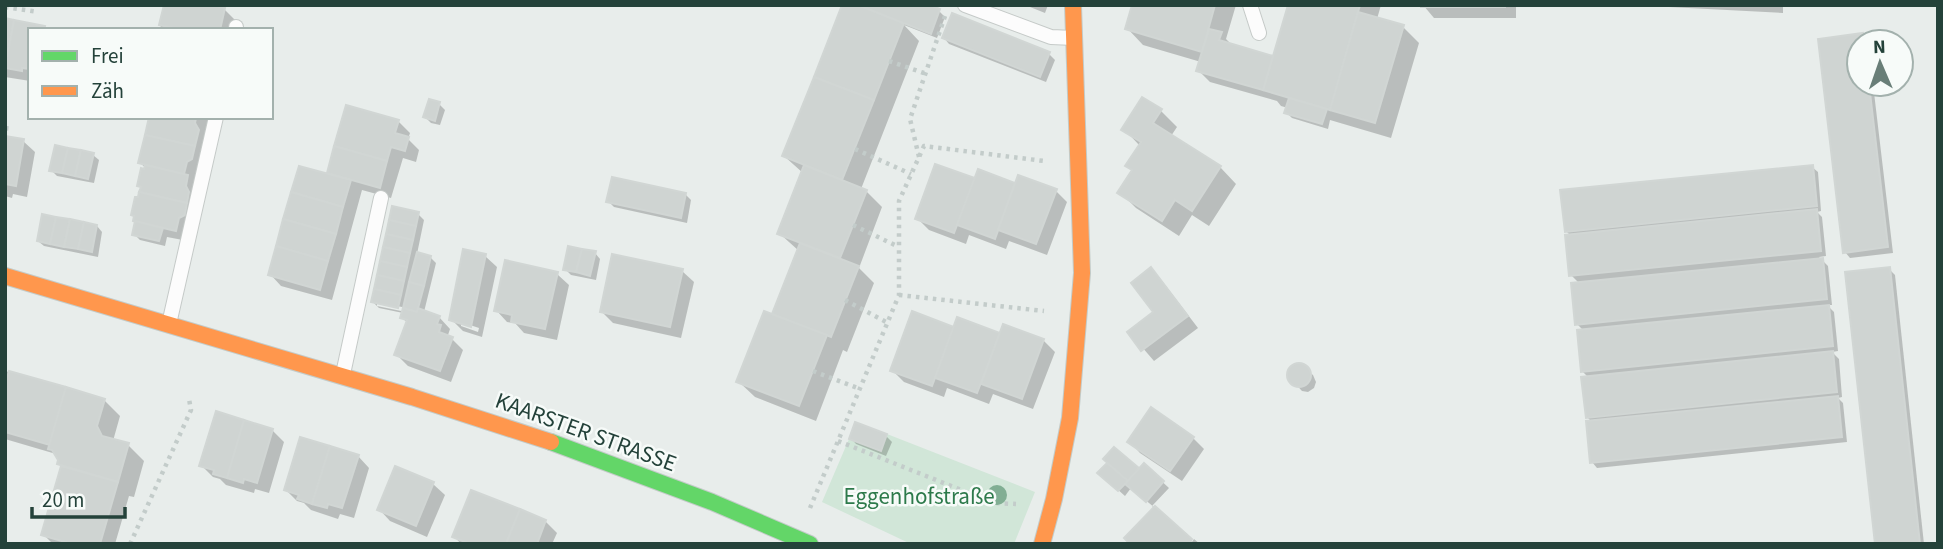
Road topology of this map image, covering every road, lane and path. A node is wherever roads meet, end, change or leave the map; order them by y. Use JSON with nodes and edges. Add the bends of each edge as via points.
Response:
{"nodes":[{"id":1,"x":949,"y":5,"type":"edge"},
{"id":2,"x":965,"y":5,"type":"edge"},
{"id":3,"x":1073,"y":5,"type":"edge"},
{"id":4,"x":1250,"y":5,"type":"edge"},
{"id":5,"x":5,"y":7,"type":"edge"},
{"id":6,"x":38,"y":12,"type":"dead end"},
{"id":7,"x":1259,"y":33,"type":"dead end"},
{"id":8,"x":1075,"y":38,"type":"junction"},
{"id":9,"x":889,"y":61,"type":"dead end"},
{"id":10,"x":924,"y":74,"type":"junction"},
{"id":11,"x":216,"y":119,"type":"edge"},
{"id":12,"x":5,"y":128,"type":"edge"},
{"id":13,"x":13,"y":129,"type":"dead end"},
{"id":14,"x":855,"y":149,"type":"dead end"},
{"id":15,"x":919,"y":157,"type":"junction"},
{"id":16,"x":1079,"y":165,"type":"junction"},
{"id":17,"x":911,"y":174,"type":"junction"},
{"id":18,"x":381,"y":198,"type":"dead end"},
{"id":19,"x":853,"y":225,"type":"dead end"},
{"id":20,"x":899,"y":247,"type":"junction"},
{"id":21,"x":5,"y":276,"type":"edge"},
{"id":22,"x":899,"y":295,"type":"junction"},
{"id":23,"x":845,"y":300,"type":"dead end"},
{"id":24,"x":1078,"y":314,"type":"junction"},
{"id":25,"x":888,"y":323,"type":"junction"},
{"id":26,"x":169,"y":325,"type":"junction"},
{"id":27,"x":813,"y":371,"type":"dead end"},
{"id":28,"x":342,"y":376,"type":"junction"},
{"id":29,"x":860,"y":389,"type":"junction"},
{"id":30,"x":190,"y":399,"type":"dead end"},
{"id":31,"x":838,"y":441,"type":"junction"},
{"id":32,"x":1050,"y":513,"type":"junction"},
{"id":33,"x":804,"y":541,"type":"edge"},
{"id":34,"x":130,"y":544,"type":"edge"},
{"id":35,"x":1042,"y":544,"type":"edge"}],
"edges":[{"from":1,"to":10,"type":"path"},
{"from":2,"to":8,"type":"lane","via":[[1051,37]]},
{"from":3,"to":8,"type":"main road"},
{"from":4,"to":7,"type":"lane"},
{"from":5,"to":6,"type":"path"},
{"from":8,"to":16,"type":"main road"},
{"from":9,"to":10,"type":"path"},
{"from":10,"to":15,"type":"path","via":[[910,119]]},
{"from":11,"to":26,"type":"lane"},
{"from":12,"to":13,"type":"path"},
{"from":14,"to":17,"type":"path"},
{"from":15,"to":16,"type":"path","via":[[924,146]]},
{"from":15,"to":17,"type":"path"},
{"from":16,"to":24,"type":"main road","via":[[1082,273]]},
{"from":17,"to":20,"type":"path","via":[[899,201]]},
{"from":18,"to":28,"type":"lane"},
{"from":19,"to":20,"type":"path"},
{"from":20,"to":22,"type":"path"},
{"from":21,"to":26,"type":"main road","name":"KAARSTER STRASSE"},
{"from":22,"to":24,"type":"path"},
{"from":22,"to":25,"type":"path"},
{"from":23,"to":25,"type":"path"},
{"from":24,"to":32,"type":"main road","via":[[1070,418]]},
{"from":25,"to":29,"type":"path"},
{"from":26,"to":28,"type":"main road","name":"KAARSTER STRASSE"},
{"from":27,"to":29,"type":"path"},
{"from":28,"to":33,"type":"main road","name":"KAARSTER STRASSE","via":[[564,446]]},
{"from":29,"to":31,"type":"path"},
{"from":30,"to":34,"type":"path","via":[[191,410]]},
{"from":31,"to":32,"type":"path","via":[[994,503],[1029,505]]},
{"from":31,"to":33,"type":"path"},
{"from":32,"to":35,"type":"main road"}]}
